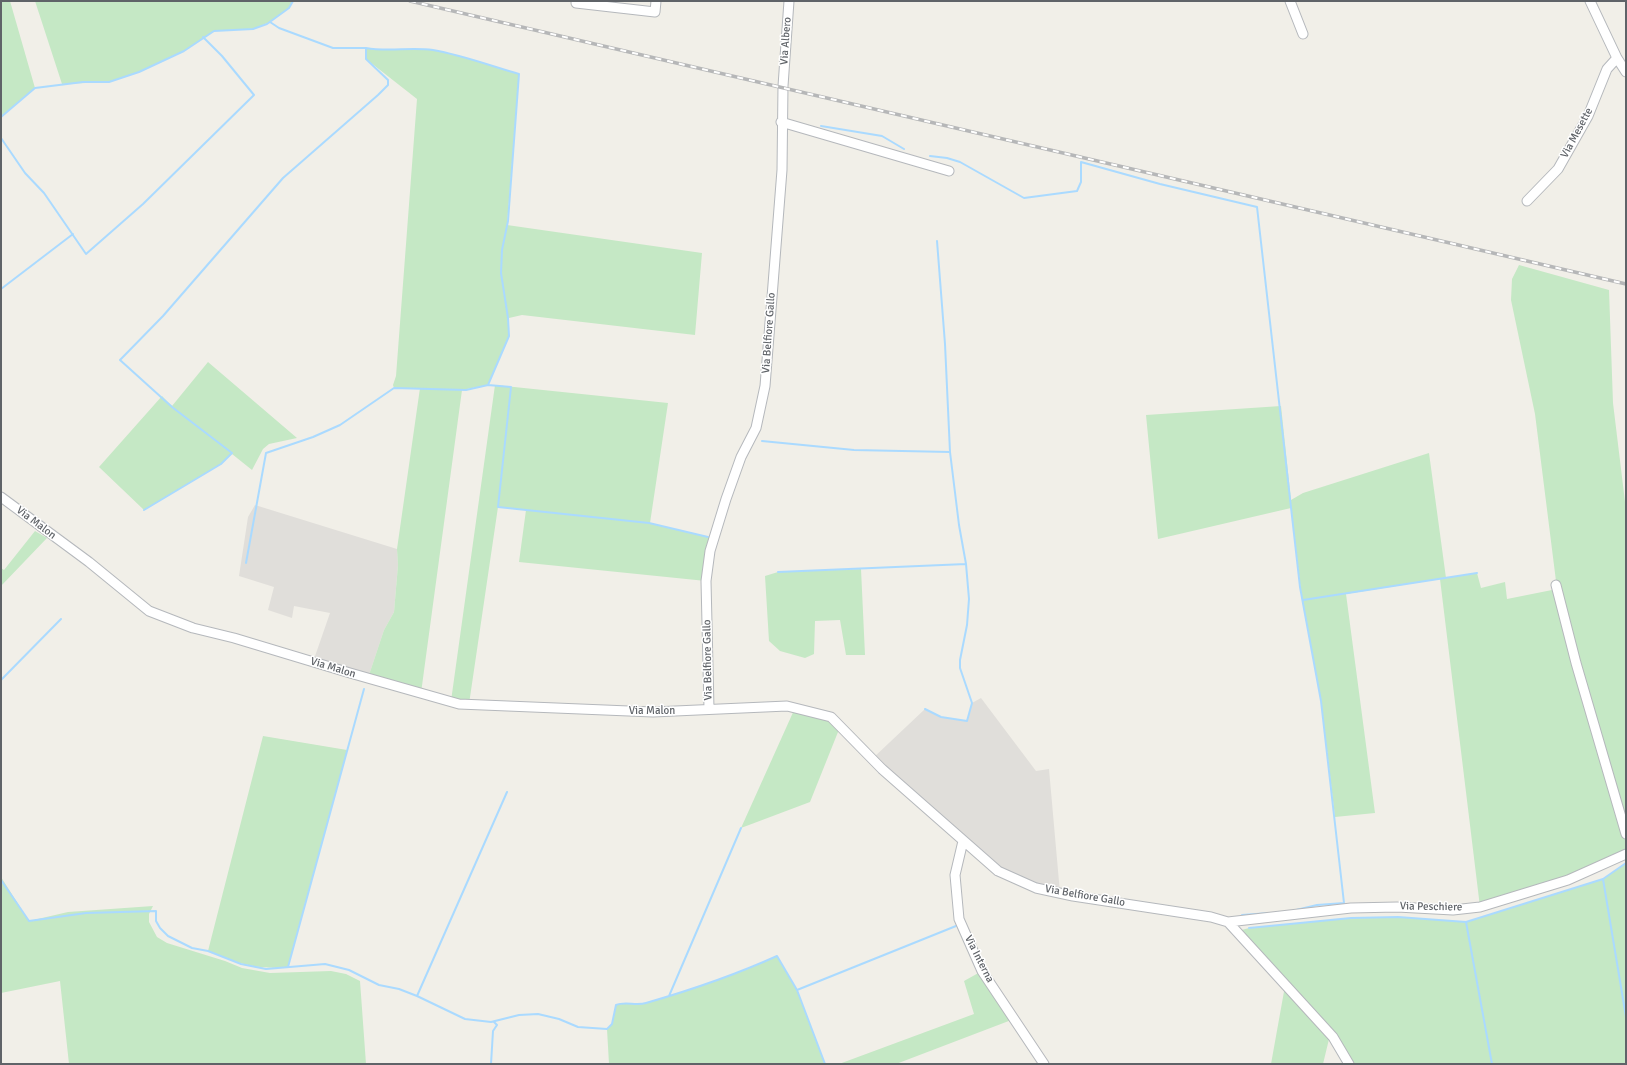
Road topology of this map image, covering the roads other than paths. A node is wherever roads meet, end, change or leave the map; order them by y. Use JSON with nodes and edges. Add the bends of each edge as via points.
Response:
{"nodes":[{"id":1,"x":656,"y":1,"type":"edge"},
{"id":2,"x":789,"y":1,"type":"edge"},
{"id":3,"x":1290,"y":1,"type":"edge"},
{"id":4,"x":1590,"y":1,"type":"edge"},
{"id":5,"x":576,"y":3,"type":"dead end"},
{"id":6,"x":1303,"y":34,"type":"dead end"},
{"id":7,"x":1617,"y":58,"type":"junction"},
{"id":8,"x":1626,"y":72,"type":"edge"},
{"id":9,"x":783,"y":82,"type":"joint"},
{"id":10,"x":781,"y":122,"type":"junction"},
{"id":11,"x":949,"y":171,"type":"dead end"},
{"id":12,"x":1527,"y":202,"type":"dead end"},
{"id":13,"x":1,"y":497,"type":"edge"},
{"id":14,"x":1556,"y":585,"type":"dead end"},
{"id":15,"x":709,"y":710,"type":"junction"},
{"id":16,"x":1626,"y":834,"type":"edge"},
{"id":17,"x":963,"y":841,"type":"junction"},
{"id":18,"x":1626,"y":854,"type":"edge"},
{"id":19,"x":1211,"y":917,"type":"joint"},
{"id":20,"x":1228,"y":922,"type":"junction"},
{"id":21,"x":1044,"y":1064,"type":"edge"},
{"id":22,"x":1349,"y":1064,"type":"edge"}],
"edges":[{"from":1,"to":5,"type":"street","via":[[654,12]]},
{"from":2,"to":9,"type":"street","name":"Via Albero"},
{"from":3,"to":6,"type":"street"},
{"from":4,"to":7,"type":"street"},
{"from":7,"to":8,"type":"street"},
{"from":7,"to":12,"type":"street","name":"Via Mesette","via":[[1607,69],[1588,116],[1558,169]]},
{"from":9,"to":10,"type":"street","name":"Via Belfiore Gallo"},
{"from":10,"to":11,"type":"street"},
{"from":10,"to":15,"type":"street","name":"Via Belfiore Gallo","via":[[782,170],[765,386],[756,428],[741,457],[713,538],[707,573]]},
{"from":13,"to":15,"type":"street","name":"Via Malon","via":[[89,562],[149,611],[193,628],[459,704],[653,712]]},
{"from":14,"to":16,"type":"street"},
{"from":15,"to":17,"type":"street","name":"Via Belfiore Gallo","via":[[787,706],[831,717],[882,769]]},
{"from":17,"to":19,"type":"street","name":"Via Belfiore Gallo","via":[[998,871],[1036,888]]},
{"from":17,"to":21,"type":"street","name":"Via Interna","via":[[956,875],[959,919],[982,971]]},
{"from":18,"to":20,"type":"street","name":"Via Peschiere","via":[[1568,880],[1480,907],[1453,910],[1351,908]]},
{"from":19,"to":20,"type":"street","name":"Via Peschiere"},
{"from":20,"to":22,"type":"street","via":[[1333,1037]]}]}
